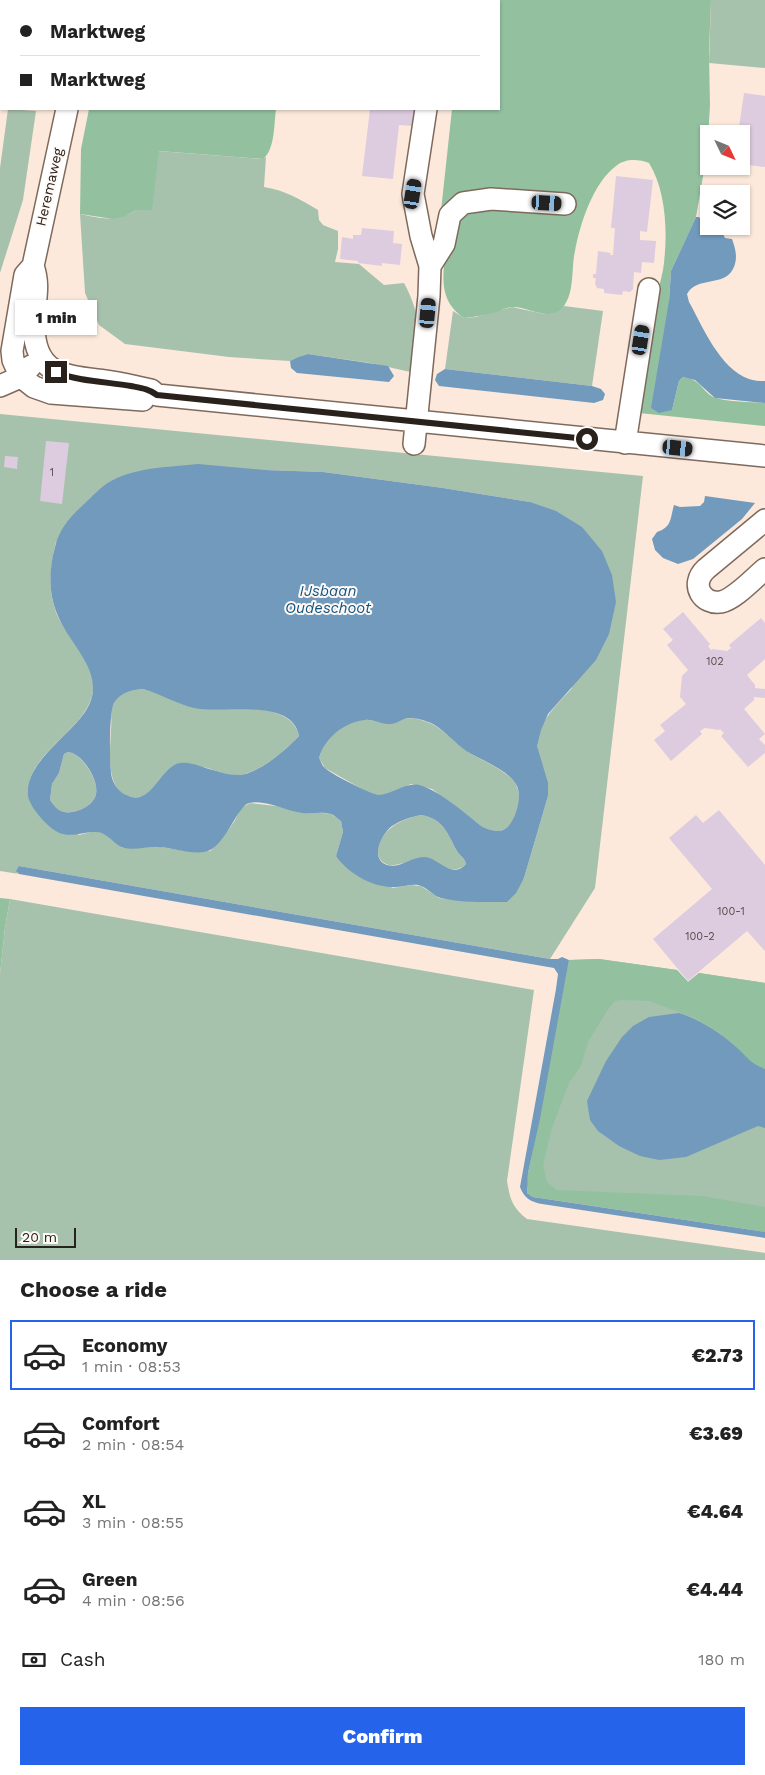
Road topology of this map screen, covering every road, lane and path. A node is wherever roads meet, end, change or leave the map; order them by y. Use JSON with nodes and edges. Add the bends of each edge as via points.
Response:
{"nodes":[{"id":1,"x":67,"y":110,"type":"edge"},
{"id":2,"x":426,"y":110,"type":"edge"},
{"id":3,"x":565,"y":204,"type":"dead end"},
{"id":4,"x":33,"y":266,"type":"junction"},
{"id":5,"x":430,"y":266,"type":"junction"},
{"id":6,"x":649,"y":289,"type":"dead end"},
{"id":7,"x":6,"y":355,"type":"edge"},
{"id":8,"x":40,"y":357,"type":"junction"},
{"id":9,"x":20,"y":376,"type":"junction"},
{"id":10,"x":0,"y":386,"type":"edge"},
{"id":11,"x":157,"y":395,"type":"junction"},
{"id":12,"x":416,"y":422,"type":"junction"},
{"id":13,"x":625,"y":443,"type":"junction"},
{"id":14,"x":414,"y":444,"type":"dead end"},
{"id":15,"x":765,"y":456,"type":"edge"},
{"id":16,"x":765,"y":520,"type":"edge"},
{"id":17,"x":765,"y":569,"type":"edge"}],
"edges":[{"from":1,"to":4,"type":"street","name":"Heremaweg"},
{"from":2,"to":5,"type":"street","via":[[413,194]]},
{"from":3,"to":5,"type":"street","via":[[491,199],[464,202],[450,215],[444,244]]},
{"from":4,"to":7,"type":"street","name":"Heremaweg","via":[[25,275],[15,330]]},
{"from":4,"to":8,"type":"street","name":"Heremaweg","via":[[37,278],[34,326]]},
{"from":5,"to":12,"type":"street"},
{"from":6,"to":13,"type":"street"},
{"from":7,"to":8,"type":"street"},
{"from":7,"to":9,"type":"street","name":"Heremaweg"},
{"from":8,"to":9,"type":"street"},
{"from":8,"to":11,"type":"street","via":[[60,373],[150,390]]},
{"from":9,"to":10,"type":"street"},
{"from":9,"to":11,"type":"street","via":[[34,387],[51,393],[149,400]]},
{"from":11,"to":12,"type":"street"},
{"from":12,"to":13,"type":"street"},
{"from":12,"to":14,"type":"street"},
{"from":13,"to":15,"type":"street"},
{"from":16,"to":17,"type":"street","via":[[699,576],[700,594],[715,602],[723,602]]}]}
